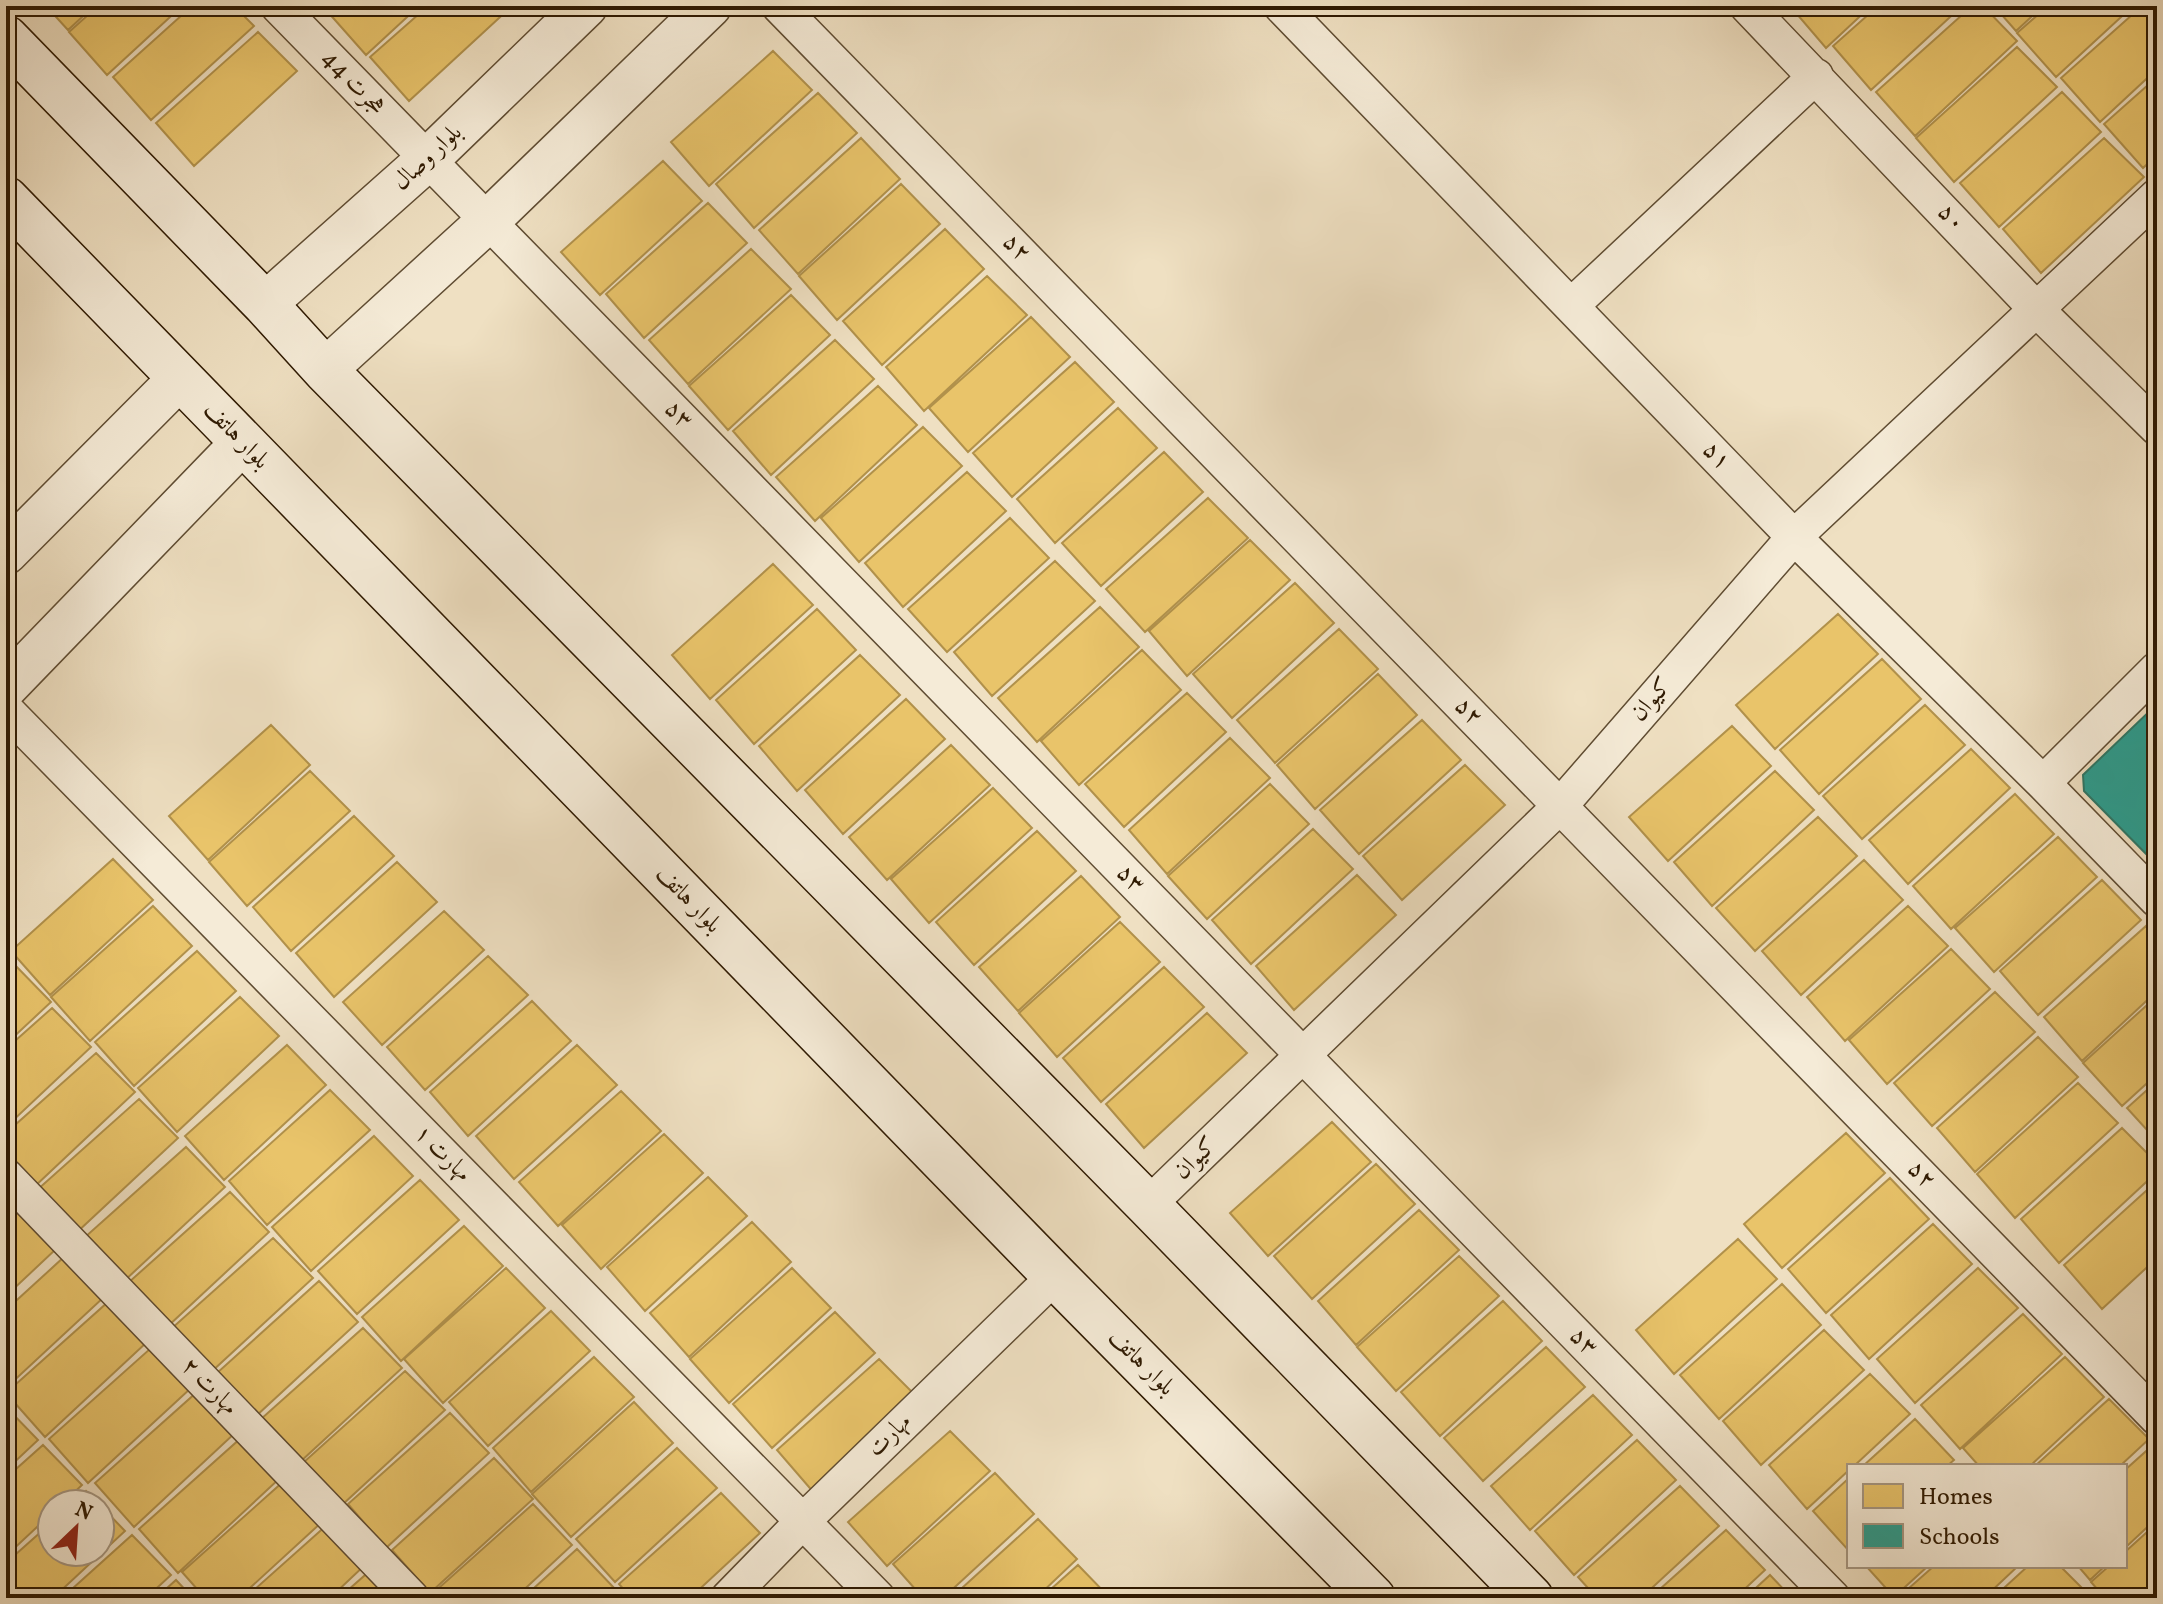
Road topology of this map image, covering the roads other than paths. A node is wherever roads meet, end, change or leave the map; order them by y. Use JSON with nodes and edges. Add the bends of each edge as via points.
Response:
{"nodes":[{"id":1,"x":278,"y":6,"type":"edge"},
{"id":2,"x":586,"y":6,"type":"edge"},
{"id":3,"x":710,"y":6,"type":"edge"},
{"id":4,"x":779,"y":6,"type":"edge"},
{"id":5,"x":1281,"y":6,"type":"edge"},
{"id":6,"x":1747,"y":6,"type":"edge"},
{"id":7,"x":6,"y":38,"type":"edge"},
{"id":8,"x":1816,"y":76,"type":"junction"},
{"id":9,"x":428,"y":159,"type":"junction"},
{"id":10,"x":2157,"y":196,"type":"edge"},
{"id":11,"x":6,"y":199,"type":"edge"},
{"id":12,"x":488,"y":221,"type":"junction"},
{"id":13,"x":265,"y":304,"type":"junction"},
{"id":14,"x":1571,"y":306,"type":"junction"},
{"id":15,"x":2037,"y":310,"type":"junction"},
{"id":16,"x":325,"y":370,"type":"junction"},
{"id":17,"x":180,"y":378,"type":"junction"},
{"id":18,"x":2157,"y":428,"type":"edge"},
{"id":19,"x":242,"y":443,"type":"junction"},
{"id":20,"x":1794,"y":537,"type":"junction"},
{"id":21,"x":6,"y":553,"type":"edge"},
{"id":22,"x":2157,"y":669,"type":"edge"},
{"id":23,"x":6,"y":687,"type":"edge"},
{"id":24,"x":6,"y":710,"type":"edge"},
{"id":25,"x":2043,"y":783,"type":"junction"},
{"id":26,"x":1560,"y":806,"type":"junction"},
{"id":27,"x":2157,"y":900,"type":"edge"},
{"id":28,"x":1303,"y":1055,"type":"junction"},
{"id":29,"x":6,"y":1176,"type":"edge"},
{"id":30,"x":1148,"y":1205,"type":"junction"},
{"id":31,"x":1055,"y":1276,"type":"junction"},
{"id":32,"x":2157,"y":1418,"type":"edge"},
{"id":33,"x":803,"y":1521,"type":"junction"},
{"id":34,"x":412,"y":1598,"type":"edge"},
{"id":35,"x":728,"y":1598,"type":"edge"},
{"id":36,"x":878,"y":1598,"type":"edge"},
{"id":37,"x":1373,"y":1598,"type":"edge"},
{"id":38,"x":1531,"y":1598,"type":"edge"},
{"id":39,"x":1833,"y":1598,"type":"edge"}],
"edges":[{"from":1,"to":9,"type":"street","name":"هجرت 44"},
{"from":2,"to":9,"type":"street","name":"بلوار وصال"},
{"from":3,"to":12,"type":"street"},
{"from":4,"to":26,"type":"street","name":"۵۲"},
{"from":5,"to":14,"type":"street","name":"۵۱"},
{"from":6,"to":8,"type":"street","name":"۵۰"},
{"from":7,"to":13,"type":"main road"},
{"from":8,"to":14,"type":"street"},
{"from":8,"to":15,"type":"street","name":"۵۰"},
{"from":9,"to":12,"type":"street","name":"۵۳"},
{"from":9,"to":13,"type":"street","name":"بلوار وصال"},
{"from":10,"to":15,"type":"street","name":"کیوان"},
{"from":11,"to":17,"type":"main road","name":"بلوار هاتف"},
{"from":12,"to":16,"type":"street"},
{"from":12,"to":28,"type":"street","name":"۵۳"},
{"from":13,"to":16,"type":"main road"},
{"from":14,"to":20,"type":"street","name":"۵۱"},
{"from":15,"to":18,"type":"street","name":"۵۰"},
{"from":15,"to":20,"type":"street","name":"کیوان"},
{"from":16,"to":30,"type":"main road"},
{"from":17,"to":19,"type":"main road","name":"بلوار هاتف"},
{"from":17,"to":21,"type":"street"},
{"from":19,"to":23,"type":"street"},
{"from":19,"to":31,"type":"main road","name":"بلوار هاتف"},
{"from":20,"to":25,"type":"street","name":"۵۱"},
{"from":20,"to":26,"type":"street","name":"کیوان"},
{"from":22,"to":25,"type":"street"},
{"from":24,"to":33,"type":"street","name":"مهارت ۱"},
{"from":25,"to":27,"type":"street","name":"۵۱"},
{"from":26,"to":28,"type":"street","name":"کیوان"},
{"from":26,"to":32,"type":"street","name":"۵۲"},
{"from":28,"to":30,"type":"street","name":"کیوان"},
{"from":28,"to":39,"type":"street","name":"۵۳"},
{"from":29,"to":34,"type":"street","name":"مهارت ۲"},
{"from":30,"to":38,"type":"main road"},
{"from":31,"to":33,"type":"street","name":"مهارت"},
{"from":31,"to":37,"type":"main road","name":"بلوار هاتف"},
{"from":33,"to":35,"type":"street","name":"مهارت"},
{"from":33,"to":36,"type":"street","name":"مهارت ۱"}]}
